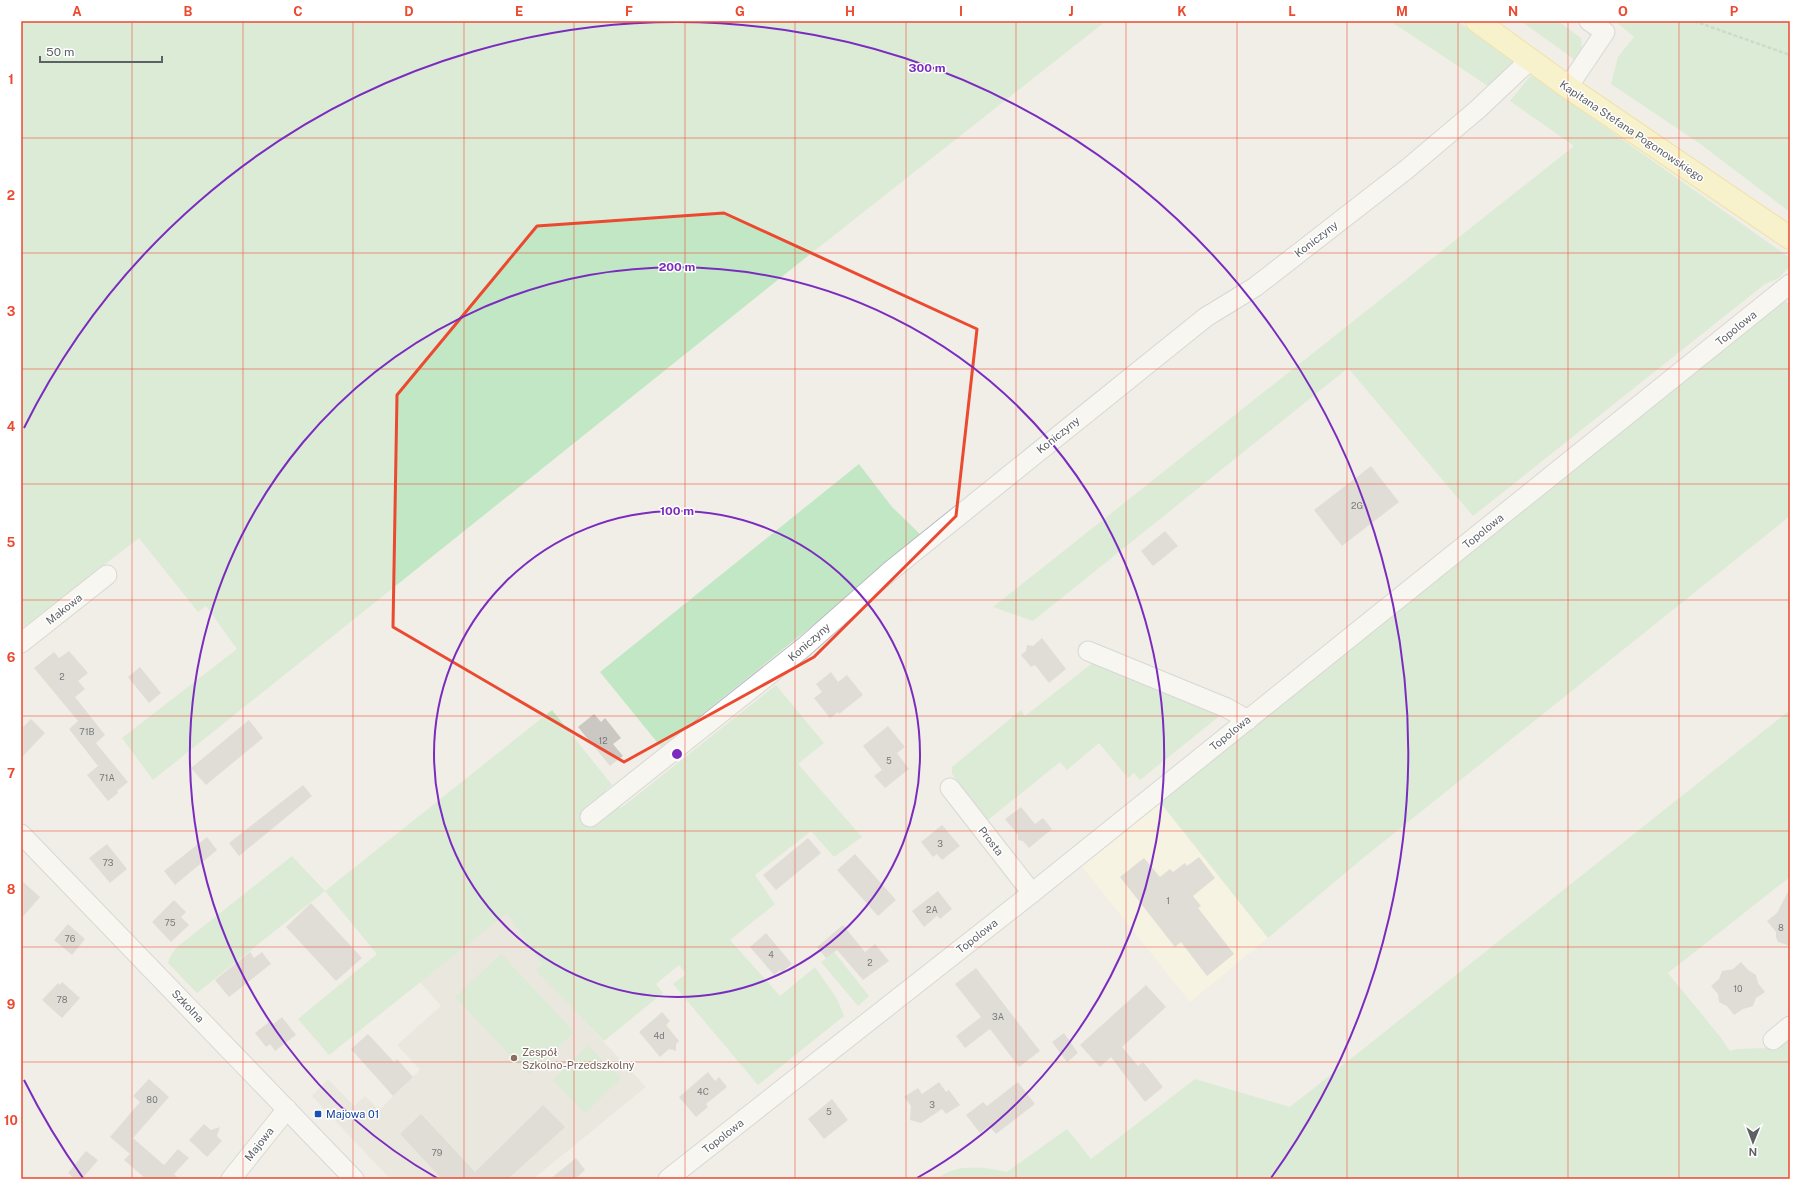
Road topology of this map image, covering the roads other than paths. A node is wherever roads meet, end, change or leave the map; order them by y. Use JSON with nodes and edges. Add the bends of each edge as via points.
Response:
{"nodes":[{"id":1,"x":1476,"y":21,"type":"edge"},
{"id":2,"x":1589,"y":21,"type":"edge"},
{"id":3,"x":1530,"y":60,"type":"junction"},
{"id":4,"x":1568,"y":87,"type":"junction"},
{"id":5,"x":1790,"y":238,"type":"edge"},
{"id":6,"x":1790,"y":284,"type":"edge"},
{"id":7,"x":107,"y":576,"type":"dead end"},
{"id":8,"x":21,"y":643,"type":"edge"},
{"id":9,"x":1088,"y":651,"type":"dead end"},
{"id":10,"x":1248,"y":720,"type":"junction"},
{"id":11,"x":950,"y":788,"type":"dead end"},
{"id":12,"x":590,"y":817,"type":"dead end"},
{"id":13,"x":21,"y":834,"type":"edge"},
{"id":14,"x":1032,"y":893,"type":"junction"},
{"id":15,"x":1790,"y":1026,"type":"edge"},
{"id":16,"x":1773,"y":1040,"type":"dead end"},
{"id":17,"x":287,"y":1109,"type":"junction"},
{"id":18,"x":231,"y":1179,"type":"edge"},
{"id":19,"x":354,"y":1179,"type":"edge"},
{"id":20,"x":668,"y":1179,"type":"edge"}],
"edges":[{"from":1,"to":3,"type":"main road","name":"Kapitana Stefana Pogonowskiego"},
{"from":2,"to":4,"type":"street","via":[[1605,32]]},
{"from":3,"to":4,"type":"main road","name":"Kapitana Stefana Pogonowskiego"},
{"from":3,"to":12,"type":"street","name":"Koniczyny","via":[[1478,109],[1407,169],[1255,287],[1206,317],[889,572],[804,648]]},
{"from":4,"to":5,"type":"main road","name":"Kapitana Stefana Pogonowskiego"},
{"from":6,"to":10,"type":"street","name":"Topolowa"},
{"from":7,"to":8,"type":"street","name":"Makowa"},
{"from":9,"to":10,"type":"street","via":[[1227,708]]},
{"from":10,"to":14,"type":"street","name":"Topolowa"},
{"from":11,"to":14,"type":"street","name":"Prosta"},
{"from":13,"to":17,"type":"street","name":"Szkolna"},
{"from":14,"to":20,"type":"street","name":"Topolowa"},
{"from":15,"to":16,"type":"street"},
{"from":17,"to":18,"type":"street","name":"Majowa"},
{"from":17,"to":19,"type":"street","name":"Szkolna"}]}
